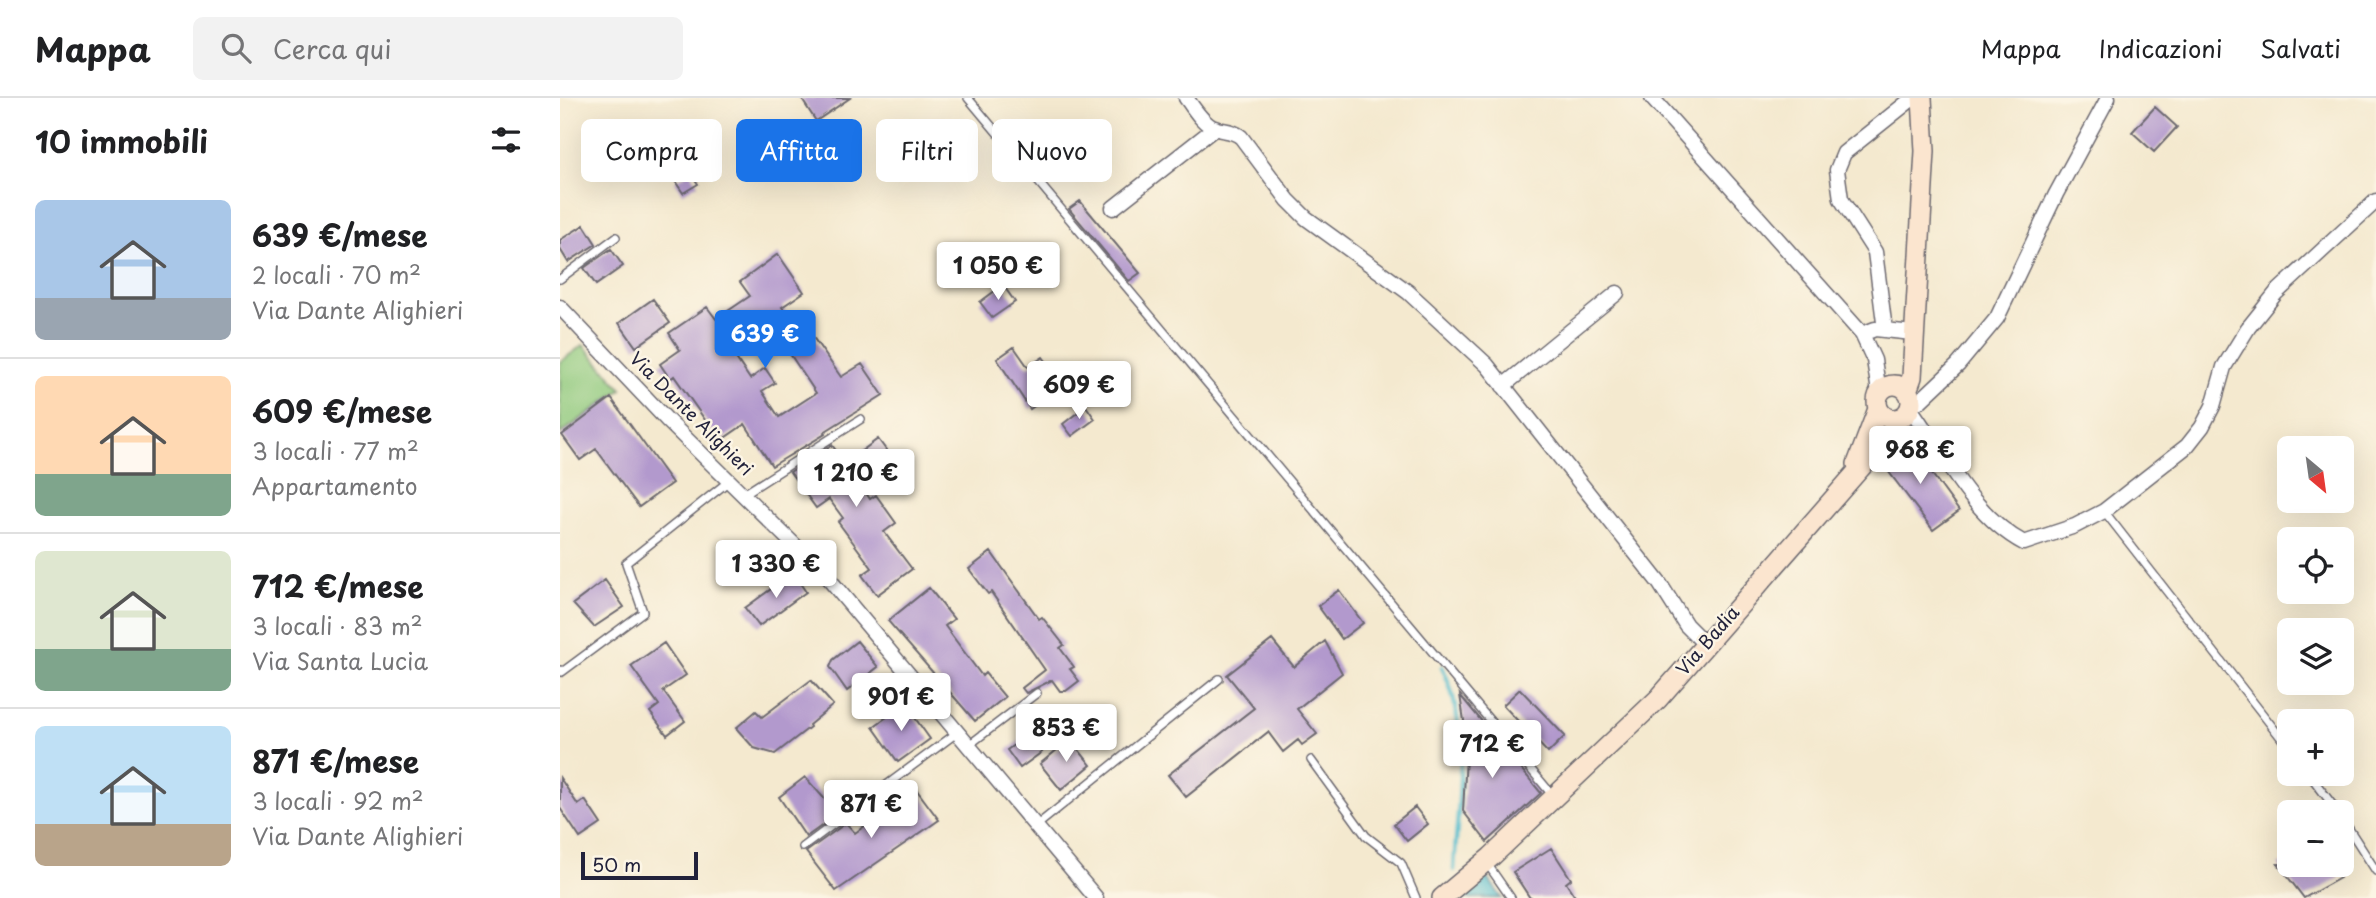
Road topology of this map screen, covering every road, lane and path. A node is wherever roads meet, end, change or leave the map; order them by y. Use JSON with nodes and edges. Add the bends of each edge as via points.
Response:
{"nodes":[{"id":1,"x":968,"y":98,"type":"edge"},
{"id":2,"x":1186,"y":98,"type":"edge"},
{"id":3,"x":1652,"y":98,"type":"edge"},
{"id":4,"x":1913,"y":98,"type":"edge"},
{"id":5,"x":1922,"y":98,"type":"edge"},
{"id":6,"x":2108,"y":98,"type":"edge"},
{"id":7,"x":1215,"y":128,"type":"junction"},
{"id":8,"x":2376,"y":201,"type":"edge"},
{"id":9,"x":1113,"y":208,"type":"dead end"},
{"id":10,"x":616,"y":237,"type":"dead end"},
{"id":11,"x":560,"y":279,"type":"edge"},
{"id":12,"x":1617,"y":293,"type":"dead end"},
{"id":13,"x":560,"y":307,"type":"edge"},
{"id":14,"x":1885,"y":330,"type":"junction"},
{"id":15,"x":1913,"y":333,"type":"junction"},
{"id":16,"x":1862,"y":334,"type":"junction"},
{"id":17,"x":1503,"y":386,"type":"junction"},
{"id":18,"x":1896,"y":401,"type":"junction"},
{"id":19,"x":862,"y":419,"type":"dead end"},
{"id":20,"x":730,"y":480,"type":"junction"},
{"id":21,"x":744,"y":494,"type":"junction"},
{"id":22,"x":2104,"y":511,"type":"junction"},
{"id":23,"x":1705,"y":644,"type":"junction"},
{"id":24,"x":560,"y":670,"type":"edge"},
{"id":25,"x":1219,"y":679,"type":"dead end"},
{"id":26,"x":1037,"y":692,"type":"dead end"},
{"id":27,"x":958,"y":732,"type":"junction"},
{"id":28,"x":2277,"y":733,"type":"edge"},
{"id":29,"x":969,"y":745,"type":"junction"},
{"id":30,"x":1311,"y":760,"type":"dead end"},
{"id":31,"x":2318,"y":786,"type":"edge"},
{"id":32,"x":1554,"y":798,"type":"junction"},
{"id":33,"x":2329,"y":800,"type":"edge"},
{"id":34,"x":1036,"y":826,"type":"junction"},
{"id":35,"x":2354,"y":837,"type":"edge"},
{"id":36,"x":803,"y":847,"type":"dead end"},
{"id":37,"x":1485,"y":862,"type":"junction"},
{"id":38,"x":2376,"y":871,"type":"edge"},
{"id":39,"x":1096,"y":898,"type":"edge"},
{"id":40,"x":1416,"y":898,"type":"edge"},
{"id":41,"x":1442,"y":898,"type":"edge"},
{"id":42,"x":1511,"y":898,"type":"edge"}],
"edges":[{"from":1,"to":32,"type":"lane"},
{"from":2,"to":7,"type":"street"},
{"from":3,"to":16,"type":"street"},
{"from":4,"to":14,"type":"street","via":[[1844,153],[1838,170],[1841,199],[1874,252]]},
{"from":5,"to":15,"type":"main road","name":"Via Badia","via":[[1925,151]]},
{"from":6,"to":18,"type":"street","via":[[1997,318],[1920,401]]},
{"from":7,"to":9,"type":"street"},
{"from":7,"to":17,"type":"street","via":[[1231,129],[1241,137],[1306,218],[1408,292],[1487,365]]},
{"from":8,"to":22,"type":"street","via":[[2276,293],[2248,328],[2224,367],[2213,406],[2187,446]]},
{"from":10,"to":11,"type":"lane"},
{"from":12,"to":17,"type":"street"},
{"from":13,"to":20,"type":"street","name":"Via Dante Alighieri"},
{"from":14,"to":15,"type":"street"},
{"from":14,"to":16,"type":"street"},
{"from":15,"to":18,"type":"main road","name":"Via Badia"},
{"from":16,"to":18,"type":"street"},
{"from":17,"to":23,"type":"street"},
{"from":18,"to":22,"type":"street","via":[[2005,533],[2024,543]]},
{"from":18,"to":23,"type":"main road","name":"Via Badia","via":[[1853,475]]},
{"from":19,"to":21,"type":"lane"},
{"from":20,"to":21,"type":"street","name":"Via Dante Alighieri"},
{"from":20,"to":24,"type":"lane","via":[[626,563],[643,612]]},
{"from":21,"to":27,"type":"street","name":"Via Dante Alighieri","via":[[828,578]]},
{"from":22,"to":28,"type":"lane"},
{"from":23,"to":32,"type":"main road","name":"Via Badia","via":[[1658,699]]},
{"from":25,"to":34,"type":"lane"},
{"from":26,"to":29,"type":"lane"},
{"from":27,"to":29,"type":"street","name":"Via Dante Alighieri"},
{"from":27,"to":36,"type":"lane"},
{"from":29,"to":34,"type":"street","name":"Via Dante Alighieri"},
{"from":30,"to":40,"type":"lane","via":[[1366,836],[1401,863]]},
{"from":31,"to":33,"type":"lane"},
{"from":32,"to":37,"type":"main road","name":"Via Badia"},
{"from":34,"to":39,"type":"street","name":"Via Dante Alighieri"},
{"from":35,"to":38,"type":"lane"},
{"from":37,"to":41,"type":"main road","name":"Via Badia"},
{"from":37,"to":42,"type":"lane"}]}
